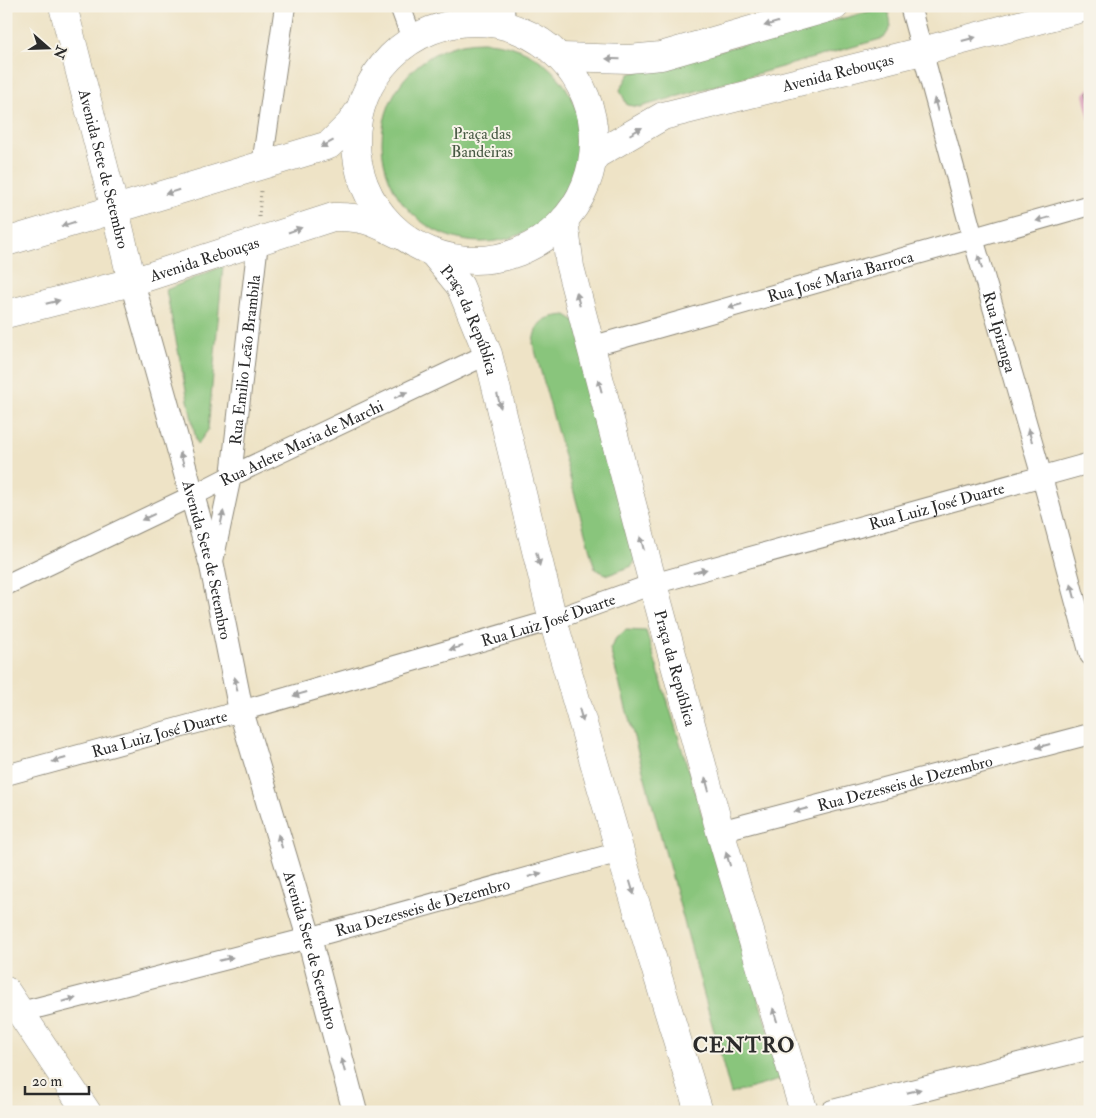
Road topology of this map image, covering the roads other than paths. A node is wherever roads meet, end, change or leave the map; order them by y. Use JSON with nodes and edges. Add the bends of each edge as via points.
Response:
{"nodes":[{"id":1,"x":63,"y":6,"type":"edge"},
{"id":2,"x":285,"y":6,"type":"edge"},
{"id":3,"x":400,"y":6,"type":"edge"},
{"id":4,"x":835,"y":6,"type":"edge"},
{"id":5,"x":910,"y":6,"type":"edge"},
{"id":6,"x":1090,"y":6,"type":"edge"},
{"id":7,"x":810,"y":10,"type":"edge"},
{"id":8,"x":504,"y":15,"type":"edge"},
{"id":9,"x":412,"y":38,"type":"junction"},
{"id":10,"x":922,"y":51,"type":"junction"},
{"id":11,"x":561,"y":57,"type":"junction"},
{"id":12,"x":360,"y":109,"type":"junction"},
{"id":13,"x":594,"y":156,"type":"junction"},
{"id":14,"x":262,"y":165,"type":"junction"},
{"id":15,"x":1090,"y":205,"type":"edge"},
{"id":16,"x":115,"y":210,"type":"junction"},
{"id":17,"x":564,"y":220,"type":"junction"},
{"id":18,"x":400,"y":235,"type":"junction"},
{"id":19,"x":973,"y":238,"type":"junction"},
{"id":20,"x":6,"y":242,"type":"edge"},
{"id":21,"x":258,"y":242,"type":"junction"},
{"id":22,"x":434,"y":254,"type":"junction"},
{"id":23,"x":132,"y":282,"type":"junction"},
{"id":24,"x":6,"y":314,"type":"edge"},
{"id":25,"x":590,"y":347,"type":"junction"},
{"id":26,"x":488,"y":354,"type":"junction"},
{"id":27,"x":1090,"y":463,"type":"edge"},
{"id":28,"x":231,"y":476,"type":"junction"},
{"id":29,"x":1042,"y":477,"type":"junction"},
{"id":30,"x":192,"y":496,"type":"junction"},
{"id":31,"x":212,"y":566,"type":"junction"},
{"id":32,"x":653,"y":584,"type":"junction"},
{"id":33,"x":6,"y":585,"type":"edge"},
{"id":34,"x":553,"y":620,"type":"junction"},
{"id":35,"x":1090,"y":656,"type":"edge"},
{"id":36,"x":241,"y":711,"type":"junction"},
{"id":37,"x":1090,"y":734,"type":"edge"},
{"id":38,"x":6,"y":775,"type":"edge"},
{"id":39,"x":720,"y":831,"type":"junction"},
{"id":40,"x":620,"y":852,"type":"junction"},
{"id":41,"x":309,"y":938,"type":"junction"},
{"id":42,"x":14,"y":1002,"type":"edge"},
{"id":43,"x":1090,"y":1047,"type":"edge"},
{"id":44,"x":87,"y":1112,"type":"edge"},
{"id":45,"x":355,"y":1112,"type":"edge"},
{"id":46,"x":699,"y":1112,"type":"edge"},
{"id":47,"x":804,"y":1112,"type":"edge"},
{"id":48,"x":833,"y":1112,"type":"edge"}],
"edges":[{"from":1,"to":16,"type":"main road","name":"Avenida Sete de Setembro"},
{"from":2,"to":14,"type":"street"},
{"from":3,"to":9,"type":"street"},
{"from":4,"to":7,"type":"main road"},
{"from":5,"to":10,"type":"street","name":"Rua Ipiranga"},
{"from":10,"to":6,"type":"main road","name":"Avenida Rebouças","one_way":true},
{"from":7,"to":11,"type":"main road","one_way":true,"via":[[661,56],[629,59]]},
{"from":8,"to":9,"type":"main road","via":[[441,26]]},
{"from":8,"to":11,"type":"main road"},
{"from":9,"to":12,"type":"main road","via":[[370,82]]},
{"from":13,"to":10,"type":"main road","name":"Avenida Rebouças","one_way":true,"via":[[663,116]]},
{"from":19,"to":10,"type":"street","name":"Rua Ipiranga","one_way":true},
{"from":11,"to":13,"type":"main road","via":[[582,86],[593,120]]},
{"from":12,"to":14,"type":"main road","one_way":true,"via":[[329,145]]},
{"from":12,"to":18,"type":"main road","via":[[355,144],[361,178],[376,210]]},
{"from":13,"to":17,"type":"main road","via":[[584,190]]},
{"from":14,"to":16,"type":"main road","one_way":true},
{"from":15,"to":19,"type":"street","name":"Rua José Maria Barroca","one_way":true},
{"from":16,"to":20,"type":"main road","one_way":true},
{"from":16,"to":23,"type":"main road","name":"Avenida Sete de Setembro"},
{"from":17,"to":22,"type":"main road","via":[[537,244],[504,257],[469,261]]},
{"from":25,"to":17,"type":"main road","name":"Praça da República","one_way":true,"via":[[570,267]]},
{"from":21,"to":18,"type":"main road","name":"Avenida Rebouças","one_way":true,"via":[[333,217],[354,216]]},
{"from":18,"to":22,"type":"main road"},
{"from":19,"to":25,"type":"street","name":"Rua José Maria Barroca","one_way":true},
{"from":29,"to":19,"type":"street","name":"Rua Ipiranga","one_way":true},
{"from":21,"to":23,"type":"main road","name":"Avenida Rebouças"},
{"from":21,"to":28,"type":"street","name":"Rua Emilio Leão Brambila"},
{"from":22,"to":26,"type":"main road","name":"Praça da República","via":[[460,286]]},
{"from":24,"to":23,"type":"main road","name":"Avenida Rebouças","one_way":true},
{"from":30,"to":23,"type":"street","name":"Avenida Sete de Setembro","one_way":true},
{"from":32,"to":25,"type":"main road","name":"Praça da República","one_way":true},
{"from":28,"to":26,"type":"street","name":"Rua Arlete Maria de Marchi","one_way":true},
{"from":26,"to":34,"type":"main road","name":"Praça da República","one_way":true},
{"from":27,"to":29,"type":"street","name":"Rua Luiz José Duarte"},
{"from":28,"to":30,"type":"street","name":"Rua Arlete Maria de Marchi"},
{"from":31,"to":28,"type":"street","name":"Rua Emilio Leão Brambila","one_way":true},
{"from":32,"to":29,"type":"street","name":"Rua Luiz José Duarte","one_way":true},
{"from":35,"to":29,"type":"street","name":"Rua Ipiranga","one_way":true},
{"from":30,"to":31,"type":"street","name":"Avenida Sete de Setembro"},
{"from":30,"to":33,"type":"street","name":"Rua Arlete Maria de Marchi","one_way":true},
{"from":36,"to":31,"type":"street","name":"Avenida Sete de Setembro","one_way":true},
{"from":32,"to":34,"type":"street","name":"Rua Luiz José Duarte"},
{"from":39,"to":32,"type":"main road","name":"Praça da República","one_way":true},
{"from":34,"to":36,"type":"street","name":"Rua Luiz José Duarte","one_way":true},
{"from":34,"to":40,"type":"main road","name":"Praça da República","one_way":true},
{"from":36,"to":38,"type":"street","name":"Rua Luiz José Duarte","one_way":true},
{"from":41,"to":36,"type":"street","name":"Avenida Sete de Setembro","one_way":true},
{"from":37,"to":39,"type":"street","name":"Rua Dezesseis de Dezembro","one_way":true},
{"from":47,"to":39,"type":"main road","name":"Praça da República","one_way":true},
{"from":41,"to":40,"type":"street","name":"Rua Dezesseis de Dezembro","one_way":true},
{"from":40,"to":46,"type":"main road","name":"Praça da República","one_way":true},
{"from":42,"to":41,"type":"street","name":"Rua Dezesseis de Dezembro","one_way":true},
{"from":45,"to":41,"type":"street","name":"Avenida Sete de Setembro","one_way":true},
{"from":42,"to":44,"type":"main road"},
{"from":48,"to":43,"type":"street","one_way":true}]}
